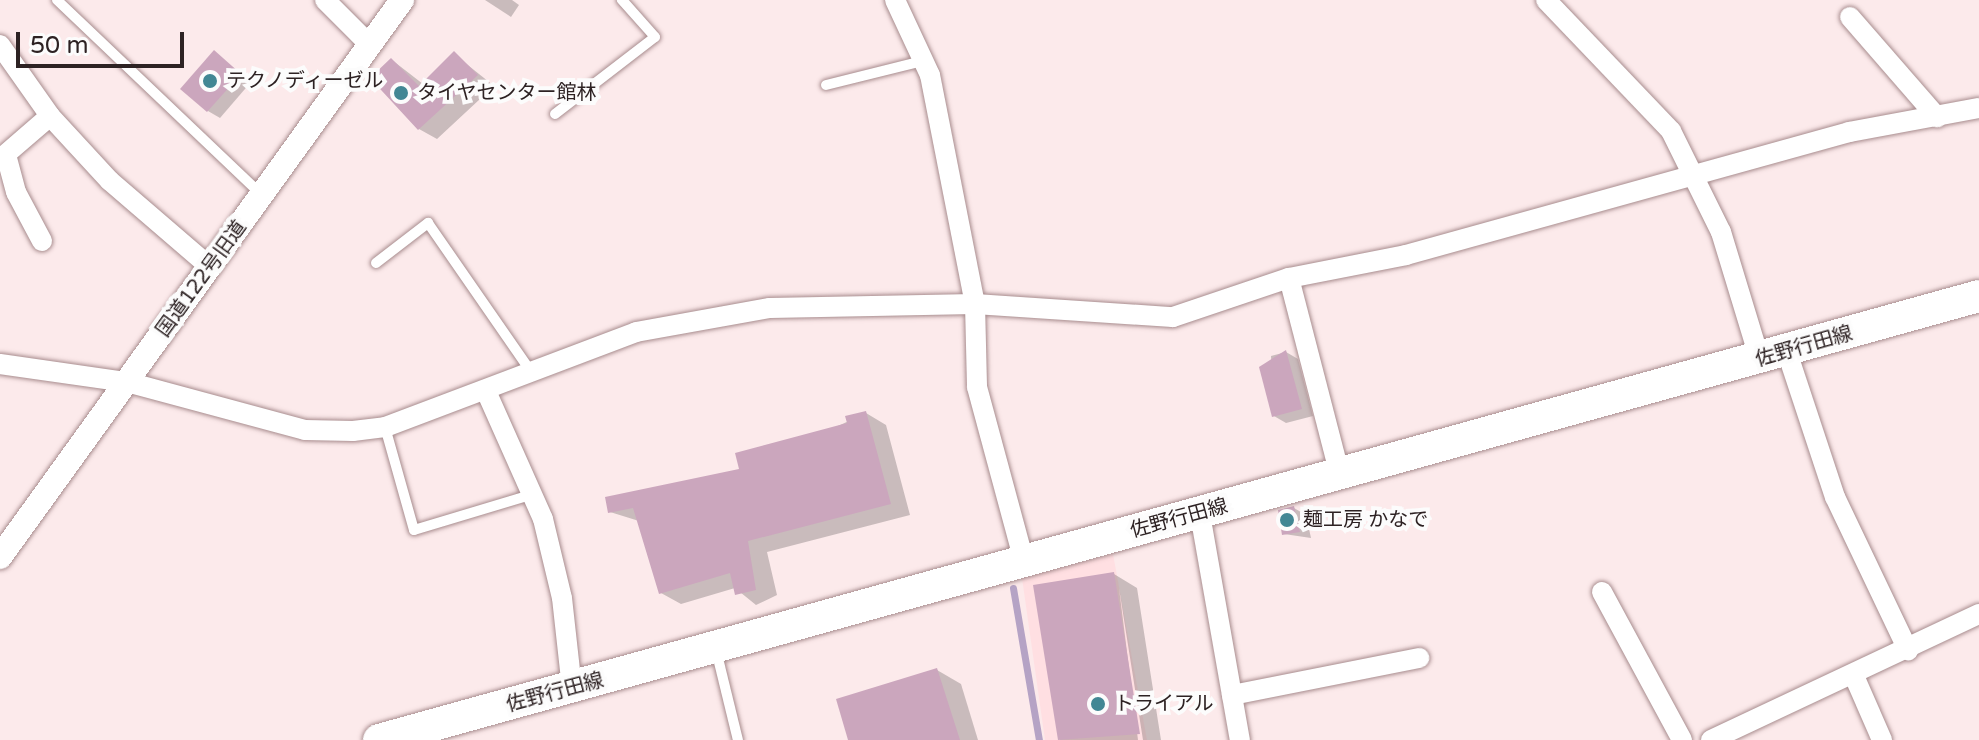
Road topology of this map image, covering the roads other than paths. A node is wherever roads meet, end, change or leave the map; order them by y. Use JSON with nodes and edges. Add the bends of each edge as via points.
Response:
{"nodes":[{"id":1,"x":57,"y":0,"type":"edge"},
{"id":2,"x":325,"y":0,"type":"edge"},
{"id":3,"x":402,"y":0,"type":"edge"},
{"id":4,"x":622,"y":0,"type":"edge"},
{"id":5,"x":895,"y":0,"type":"edge"},
{"id":6,"x":1546,"y":0,"type":"edge"},
{"id":7,"x":1850,"y":17,"type":"dead end"},
{"id":8,"x":0,"y":45,"type":"edge"},
{"id":9,"x":370,"y":45,"type":"junction"},
{"id":10,"x":923,"y":61,"type":"junction"},
{"id":11,"x":826,"y":85,"type":"dead end"},
{"id":12,"x":1979,"y":108,"type":"edge"},
{"id":13,"x":555,"y":114,"type":"dead end"},
{"id":14,"x":50,"y":116,"type":"junction"},
{"id":15,"x":1937,"y":117,"type":"junction"},
{"id":16,"x":1695,"y":173,"type":"junction"},
{"id":17,"x":262,"y":195,"type":"junction"},
{"id":18,"x":42,"y":241,"type":"dead end"},
{"id":19,"x":376,"y":263,"type":"dead end"},
{"id":20,"x":211,"y":268,"type":"junction"},
{"id":21,"x":1289,"y":278,"type":"junction"},
{"id":22,"x":1979,"y":296,"type":"edge"},
{"id":23,"x":975,"y":304,"type":"junction"},
{"id":24,"x":1773,"y":356,"type":"junction"},
{"id":25,"x":0,"y":364,"type":"edge"},
{"id":26,"x":533,"y":374,"type":"junction"},
{"id":27,"x":127,"y":382,"type":"junction"},
{"id":28,"x":486,"y":391,"type":"junction"},
{"id":29,"x":385,"y":427,"type":"junction"},
{"id":30,"x":1340,"y":475,"type":"junction"},
{"id":31,"x":534,"y":494,"type":"junction"},
{"id":32,"x":1200,"y":514,"type":"junction"},
{"id":33,"x":0,"y":557,"type":"edge"},
{"id":34,"x":1024,"y":561,"type":"junction"},
{"id":35,"x":1602,"y":592,"type":"dead end"},
{"id":36,"x":1979,"y":614,"type":"edge"},
{"id":37,"x":715,"y":648,"type":"junction"},
{"id":38,"x":1908,"y":650,"type":"junction"},
{"id":39,"x":1419,"y":658,"type":"dead end"},
{"id":40,"x":1855,"y":678,"type":"junction"},
{"id":41,"x":572,"y":688,"type":"junction"},
{"id":42,"x":1232,"y":695,"type":"junction"},
{"id":43,"x":1738,"y":735,"type":"edge"},
{"id":44,"x":379,"y":740,"type":"edge"},
{"id":45,"x":738,"y":740,"type":"edge"},
{"id":46,"x":1240,"y":740,"type":"edge"},
{"id":47,"x":1682,"y":740,"type":"edge"},
{"id":48,"x":1711,"y":740,"type":"edge"},
{"id":49,"x":1882,"y":740,"type":"edge"}],
"edges":[{"from":1,"to":17,"type":"lane"},
{"from":2,"to":9,"type":"street"},
{"from":3,"to":9,"type":"street","name":"国道122号旧道"},
{"from":4,"to":13,"type":"lane","via":[[655,37]]},
{"from":5,"to":10,"type":"street"},
{"from":6,"to":16,"type":"street","via":[[1634,88]]},
{"from":7,"to":15,"type":"street"},
{"from":8,"to":14,"type":"street"},
{"from":9,"to":17,"type":"street","name":"国道122号旧道"},
{"from":10,"to":11,"type":"lane"},
{"from":10,"to":23,"type":"street"},
{"from":12,"to":15,"type":"street"},
{"from":14,"to":18,"type":"street","via":[[6,154],[16,192]]},
{"from":14,"to":20,"type":"street","via":[[110,181]]},
{"from":15,"to":16,"type":"street"},
{"from":16,"to":21,"type":"street","via":[[1406,255]]},
{"from":16,"to":24,"type":"street"},
{"from":17,"to":20,"type":"street","name":"国道122号旧道"},
{"from":19,"to":26,"type":"lane","via":[[428,223]]},
{"from":20,"to":27,"type":"street","name":"国道122号旧道"},
{"from":21,"to":23,"type":"street","via":[[1173,317]]},
{"from":21,"to":30,"type":"street"},
{"from":22,"to":24,"type":"main road","name":"佐野行田線"},
{"from":23,"to":26,"type":"street","via":[[770,308],[683,321]]},
{"from":23,"to":34,"type":"street","via":[[977,387]]},
{"from":24,"to":30,"type":"main road","name":"佐野行田線"},
{"from":24,"to":38,"type":"street"},
{"from":25,"to":27,"type":"street"},
{"from":26,"to":28,"type":"street"},
{"from":27,"to":29,"type":"street","via":[[305,430]]},
{"from":27,"to":33,"type":"street","name":"国道122号旧道"},
{"from":28,"to":29,"type":"street"},
{"from":28,"to":31,"type":"street"},
{"from":29,"to":31,"type":"lane","via":[[414,530]]},
{"from":30,"to":32,"type":"main road","name":"佐野行田線"},
{"from":31,"to":41,"type":"street","via":[[562,598]]},
{"from":32,"to":34,"type":"main road","name":"佐野行田線"},
{"from":32,"to":42,"type":"street"},
{"from":34,"to":37,"type":"main road","name":"佐野行田線"},
{"from":35,"to":47,"type":"street"},
{"from":36,"to":38,"type":"street"},
{"from":37,"to":41,"type":"main road","name":"佐野行田線"},
{"from":37,"to":45,"type":"lane"},
{"from":38,"to":40,"type":"street"},
{"from":39,"to":42,"type":"street"},
{"from":40,"to":43,"type":"street"},
{"from":40,"to":49,"type":"street"},
{"from":41,"to":44,"type":"main road","name":"佐野行田線"},
{"from":42,"to":46,"type":"street"},
{"from":43,"to":48,"type":"street"}]}
